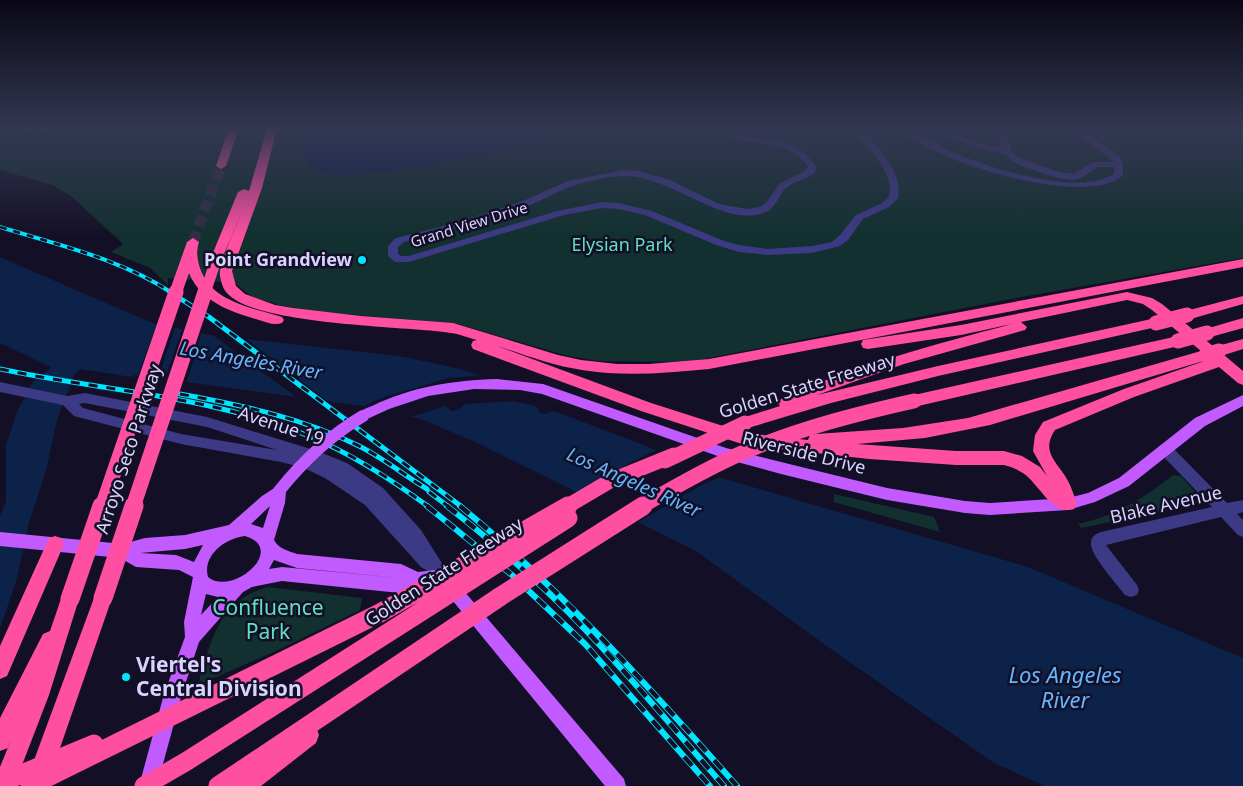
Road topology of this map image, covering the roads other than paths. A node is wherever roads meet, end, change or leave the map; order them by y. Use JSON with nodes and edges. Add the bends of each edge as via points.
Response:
{"nodes":[{"id":1,"x":256,"y":165,"type":"edge"},
{"id":2,"x":262,"y":165,"type":"edge"},
{"id":3,"x":811,"y":165,"type":"edge"},
{"id":4,"x":885,"y":165,"type":"edge"},
{"id":5,"x":983,"y":165,"type":"edge"},
{"id":6,"x":1027,"y":165,"type":"edge"},
{"id":7,"x":1095,"y":165,"type":"edge"},
{"id":8,"x":1112,"y":165,"type":"edge"},
{"id":9,"x":1120,"y":165,"type":"joint"},
{"id":10,"x":1243,"y":263,"type":"edge"},
{"id":11,"x":1136,"y":298,"type":"junction"},
{"id":12,"x":1241,"y":301,"type":"edge"},
{"id":13,"x":1243,"y":323,"type":"edge"},
{"id":14,"x":1243,"y":344,"type":"edge"},
{"id":15,"x":1243,"y":350,"type":"edge"},
{"id":16,"x":769,"y":354,"type":"junction"},
{"id":17,"x":1217,"y":357,"type":"junction"},
{"id":18,"x":1243,"y":379,"type":"edge"},
{"id":19,"x":0,"y":387,"type":"edge"},
{"id":20,"x":1243,"y":400,"type":"edge"},
{"id":21,"x":67,"y":401,"type":"junction"},
{"id":22,"x":745,"y":424,"type":"junction"},
{"id":23,"x":703,"y":426,"type":"junction"},
{"id":24,"x":1165,"y":449,"type":"junction"},
{"id":25,"x":674,"y":455,"type":"junction"},
{"id":26,"x":279,"y":491,"type":"junction"},
{"id":27,"x":1068,"y":504,"type":"junction"},
{"id":28,"x":1243,"y":506,"type":"edge"},
{"id":29,"x":1226,"y":510,"type":"junction"},
{"id":30,"x":1243,"y":530,"type":"edge"},
{"id":31,"x":229,"y":532,"type":"junction"},
{"id":32,"x":0,"y":539,"type":"edge"},
{"id":33,"x":268,"y":543,"type":"junction"},
{"id":34,"x":55,"y":544,"type":"junction"},
{"id":35,"x":123,"y":551,"type":"junction"},
{"id":36,"x":440,"y":573,"type":"junction"},
{"id":37,"x":200,"y":576,"type":"junction"},
{"id":38,"x":417,"y":579,"type":"junction"},
{"id":39,"x":251,"y":580,"type":"junction"},
{"id":40,"x":237,"y":587,"type":"junction"},
{"id":41,"x":1131,"y":590,"type":"dead end"},
{"id":42,"x":69,"y":601,"type":"junction"},
{"id":43,"x":193,"y":637,"type":"junction"},
{"id":44,"x":88,"y":645,"type":"junction"},
{"id":45,"x":0,"y":669,"type":"edge"},
{"id":46,"x":229,"y":687,"type":"junction"},
{"id":47,"x":358,"y":692,"type":"junction"},
{"id":48,"x":0,"y":740,"type":"edge"},
{"id":49,"x":0,"y":784,"type":"edge"},
{"id":50,"x":3,"y":786,"type":"edge"},
{"id":51,"x":30,"y":786,"type":"edge"},
{"id":52,"x":35,"y":786,"type":"edge"},
{"id":53,"x":49,"y":786,"type":"edge"},
{"id":54,"x":146,"y":786,"type":"edge"},
{"id":55,"x":218,"y":786,"type":"edge"},
{"id":56,"x":242,"y":786,"type":"edge"},
{"id":57,"x":617,"y":786,"type":"edge"}],
"edges":[{"from":1,"to":44,"type":"highway","name":"Arroyo Seco Parkway","bridge":true,"via":[[216,260]]},
{"from":2,"to":16,"type":"highway","via":[[226,270],[230,288],[248,300],[293,313],[453,328],[565,362],[617,369],[679,367]]},
{"from":3,"to":4,"type":"street","name":"Grand View Drive","via":[[810,172],[782,186],[763,210],[747,212],[716,206],[667,182],[639,174],[617,174],[571,183],[460,225],[400,240],[391,250],[399,260],[409,259],[566,211],[601,205],[649,211],[722,243],[761,252],[794,251],[835,244],[846,236],[860,217],[887,206],[894,197],[891,173]]},
{"from":5,"to":9,"type":"street","via":[[1043,182],[1091,184],[1116,177]]},
{"from":6,"to":7,"type":"street","via":[[1066,177],[1078,176]]},
{"from":8,"to":9,"type":"street"},
{"from":10,"to":16,"type":"highway"},
{"from":11,"to":16,"type":"highway","via":[[1118,297],[928,336],[812,352]]},
{"from":11,"to":18,"type":"highway","via":[[1157,307]]},
{"from":11,"to":22,"type":"highway","via":[[898,360],[814,389]]},
{"from":12,"to":22,"type":"highway","name":"Golden State Freeway","bridge":true,"via":[[831,397]]},
{"from":13,"to":47,"type":"highway","bridge":true,"via":[[1178,341],[857,414],[742,453],[616,521]]},
{"from":14,"to":17,"type":"highway"},
{"from":15,"to":17,"type":"highway"},
{"from":17,"to":23,"type":"highway","via":[[990,419],[918,433],[810,440],[753,437]]},
{"from":17,"to":27,"type":"highway","via":[[1049,426],[1043,434],[1042,455],[1062,485]]},
{"from":19,"to":21,"type":"street","name":"Avenue 19"},
{"from":20,"to":24,"type":"main road","name":"Riverside Drive","via":[[1200,422]]},
{"from":21,"to":36,"type":"street","name":"Avenue 19","via":[[79,412],[110,421],[181,439],[281,456],[330,474],[370,501]]},
{"from":21,"to":36,"type":"street","name":"Avenue 19","via":[[85,398],[207,422],[293,448],[342,467],[378,492],[399,514],[422,542]]},
{"from":22,"to":25,"type":"highway","name":"Golden State Freeway","bridge":true},
{"from":23,"to":27,"type":"highway","via":[[745,439],[798,446],[951,458],[1004,458],[1024,464]]},
{"from":23,"to":42,"type":"highway","name":"Arroyo Seco Parkway","bridge":true,"via":[[460,339],[291,323],[245,311],[222,301],[202,286],[192,248]]},
{"from":24,"to":27,"type":"main road","name":"Riverside Drive","via":[[1124,482]]},
{"from":24,"to":29,"type":"street"},
{"from":25,"to":46,"type":"highway","bridge":true,"via":[[610,481],[388,609]]},
{"from":25,"to":54,"type":"highway","name":"Golden State Freeway","bridge":true,"via":[[566,519]]},
{"from":26,"to":27,"type":"main road","name":"Riverside Drive","bridge":true,"via":[[318,447],[348,424],[381,408],[448,387],[507,384],[543,389],[726,453],[887,494],[990,509]]},
{"from":26,"to":31,"type":"main road","name":"Riverside Drive","via":[[267,499],[254,515]]},
{"from":26,"to":33,"type":"main road","name":"Riverside Drive"},
{"from":28,"to":29,"type":"street","name":"Blake Avenue"},
{"from":29,"to":30,"type":"street"},
{"from":29,"to":41,"type":"street","name":"Blake Avenue","via":[[1128,531],[1098,541],[1099,548]]},
{"from":31,"to":33,"type":"main road","via":[[255,530]]},
{"from":31,"to":35,"type":"main road"},
{"from":31,"to":37,"type":"main road","via":[[203,554]]},
{"from":32,"to":34,"type":"main road"},
{"from":33,"to":38,"type":"main road","via":[[281,556],[297,561],[402,571]]},
{"from":33,"to":39,"type":"main road","via":[[265,564]]},
{"from":34,"to":35,"type":"main road"},
{"from":34,"to":45,"type":"highway"},
{"from":35,"to":37,"type":"main road","via":[[136,560],[182,563]]},
{"from":36,"to":38,"type":"main road"},
{"from":36,"to":57,"type":"main road"},
{"from":37,"to":40,"type":"main road","via":[[207,586],[215,590]]},
{"from":37,"to":43,"type":"main road","via":[[192,622]]},
{"from":38,"to":39,"type":"main road","via":[[400,586],[282,574]]},
{"from":39,"to":40,"type":"main road"},
{"from":40,"to":43,"type":"main road"},
{"from":42,"to":48,"type":"highway","name":"Arroyo Seco Parkway"},
{"from":42,"to":50,"type":"highway","via":[[28,728]]},
{"from":43,"to":54,"type":"main road"},
{"from":44,"to":52,"type":"highway","name":"Arroyo Seco Parkway"},
{"from":44,"to":53,"type":"highway"},
{"from":46,"to":49,"type":"highway","bridge":true},
{"from":46,"to":51,"type":"highway","bridge":true},
{"from":47,"to":55,"type":"highway","bridge":true},
{"from":47,"to":56,"type":"highway","bridge":true}]}
